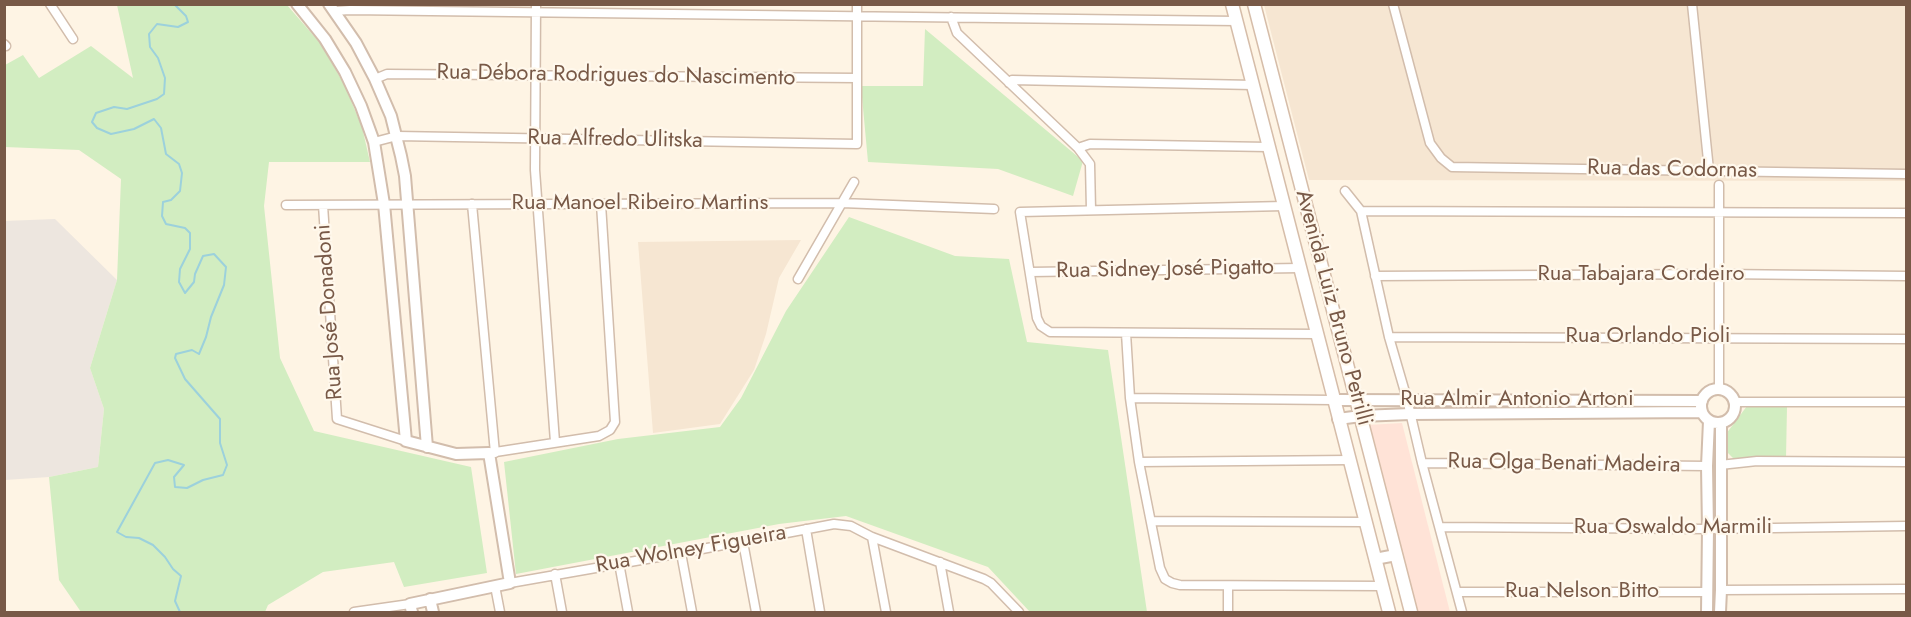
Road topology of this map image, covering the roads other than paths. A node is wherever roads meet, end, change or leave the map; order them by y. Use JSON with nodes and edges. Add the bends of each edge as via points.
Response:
{"nodes":[{"id":1,"x":50,"y":4,"type":"edge"},
{"id":2,"x":297,"y":4,"type":"edge"},
{"id":3,"x":857,"y":4,"type":"edge"},
{"id":4,"x":1232,"y":4,"type":"edge"},
{"id":5,"x":1254,"y":4,"type":"edge"},
{"id":6,"x":1393,"y":4,"type":"edge"},
{"id":7,"x":1692,"y":4,"type":"edge"},
{"id":8,"x":332,"y":8,"type":"edge"},
{"id":9,"x":536,"y":8,"type":"edge"},
{"id":10,"x":857,"y":16,"type":"junction"},
{"id":11,"x":951,"y":17,"type":"junction"},
{"id":12,"x":1237,"y":21,"type":"junction"},
{"id":13,"x":73,"y":39,"type":"dead end"},
{"id":14,"x":535,"y":75,"type":"junction"},
{"id":15,"x":375,"y":78,"type":"junction"},
{"id":16,"x":857,"y":78,"type":"junction"},
{"id":17,"x":1009,"y":83,"type":"junction"},
{"id":18,"x":1253,"y":85,"type":"junction"},
{"id":19,"x":397,"y":136,"type":"junction"},
{"id":20,"x":534,"y":139,"type":"junction"},
{"id":21,"x":374,"y":142,"type":"junction"},
{"id":22,"x":1269,"y":147,"type":"junction"},
{"id":23,"x":1078,"y":148,"type":"junction"},
{"id":24,"x":1709,"y":170,"type":"junction"},
{"id":25,"x":1906,"y":174,"type":"edge"},
{"id":26,"x":854,"y":182,"type":"dead end"},
{"id":27,"x":1719,"y":185,"type":"dead end"},
{"id":28,"x":1345,"y":191,"type":"dead end"},
{"id":29,"x":842,"y":203,"type":"junction"},
{"id":30,"x":384,"y":204,"type":"junction"},
{"id":31,"x":407,"y":204,"type":"junction"},
{"id":32,"x":472,"y":204,"type":"junction"},
{"id":33,"x":538,"y":204,"type":"junction"},
{"id":34,"x":601,"y":204,"type":"junction"},
{"id":35,"x":286,"y":205,"type":"dead end"},
{"id":36,"x":322,"y":205,"type":"junction"},
{"id":37,"x":1284,"y":206,"type":"junction"},
{"id":38,"x":994,"y":209,"type":"dead end"},
{"id":39,"x":1091,"y":210,"type":"junction"},
{"id":40,"x":1361,"y":211,"type":"junction"},
{"id":41,"x":1720,"y":213,"type":"junction"},
{"id":42,"x":1906,"y":213,"type":"edge"},
{"id":43,"x":1300,"y":268,"type":"junction"},
{"id":44,"x":1030,"y":272,"type":"junction"},
{"id":45,"x":1720,"y":274,"type":"junction"},
{"id":46,"x":1375,"y":276,"type":"junction"},
{"id":47,"x":1906,"y":276,"type":"edge"},
{"id":48,"x":798,"y":279,"type":"dead end"},
{"id":49,"x":1126,"y":333,"type":"junction"},
{"id":50,"x":1316,"y":334,"type":"junction"},
{"id":51,"x":1389,"y":337,"type":"junction"},
{"id":52,"x":1719,"y":338,"type":"junction"},
{"id":53,"x":1906,"y":339,"type":"edge"},
{"id":54,"x":1719,"y":389,"type":"junction"},
{"id":55,"x":1130,"y":399,"type":"junction"},
{"id":56,"x":1407,"y":399,"type":"junction"},
{"id":57,"x":1333,"y":400,"type":"junction"},
{"id":58,"x":1357,"y":401,"type":"junction"},
{"id":59,"x":1734,"y":402,"type":"junction"},
{"id":60,"x":1906,"y":402,"type":"edge"},
{"id":61,"x":1704,"y":411,"type":"junction"},
{"id":62,"x":1410,"y":414,"type":"junction"},
{"id":63,"x":1361,"y":416,"type":"junction"},
{"id":64,"x":1338,"y":419,"type":"junction"},
{"id":65,"x":1721,"y":423,"type":"junction"},
{"id":66,"x":406,"y":441,"type":"junction"},
{"id":67,"x":555,"y":442,"type":"junction"},
{"id":68,"x":427,"y":447,"type":"junction"},
{"id":69,"x":492,"y":453,"type":"junction"},
{"id":70,"x":1349,"y":460,"type":"junction"},
{"id":71,"x":1139,"y":462,"type":"junction"},
{"id":72,"x":1906,"y":462,"type":"edge"},
{"id":73,"x":1422,"y":463,"type":"junction"},
{"id":74,"x":1720,"y":465,"type":"junction"},
{"id":75,"x":1707,"y":466,"type":"junction"},
{"id":76,"x":1151,"y":521,"type":"junction"},
{"id":77,"x":1365,"y":522,"type":"junction"},
{"id":78,"x":1906,"y":526,"type":"edge"},
{"id":79,"x":1440,"y":527,"type":"junction"},
{"id":80,"x":1722,"y":528,"type":"junction"},
{"id":81,"x":806,"y":529,"type":"junction"},
{"id":82,"x":1708,"y":529,"type":"junction"},
{"id":83,"x":872,"y":537,"type":"junction"},
{"id":84,"x":743,"y":542,"type":"junction"},
{"id":85,"x":681,"y":553,"type":"junction"},
{"id":86,"x":1396,"y":555,"type":"junction"},
{"id":87,"x":1375,"y":559,"type":"junction"},
{"id":88,"x":940,"y":562,"type":"junction"},
{"id":89,"x":620,"y":563,"type":"junction"},
{"id":90,"x":555,"y":574,"type":"junction"},
{"id":91,"x":510,"y":583,"type":"junction"},
{"id":92,"x":495,"y":586,"type":"junction"},
{"id":93,"x":1228,"y":586,"type":"junction"},
{"id":94,"x":1382,"y":586,"type":"junction"},
{"id":95,"x":1906,"y":589,"type":"edge"},
{"id":96,"x":1721,"y":590,"type":"junction"},
{"id":97,"x":1457,"y":592,"type":"junction"},
{"id":98,"x":1706,"y":592,"type":"junction"},
{"id":99,"x":430,"y":599,"type":"junction"},
{"id":100,"x":411,"y":608,"type":"edge"},
{"id":101,"x":1012,"y":608,"type":"edge"},
{"id":102,"x":354,"y":612,"type":"edge"},
{"id":103,"x":433,"y":612,"type":"edge"},
{"id":104,"x":500,"y":612,"type":"edge"},
{"id":105,"x":562,"y":612,"type":"edge"},
{"id":106,"x":628,"y":612,"type":"edge"},
{"id":107,"x":692,"y":612,"type":"edge"},
{"id":108,"x":756,"y":612,"type":"edge"},
{"id":109,"x":820,"y":612,"type":"edge"},
{"id":110,"x":886,"y":612,"type":"edge"},
{"id":111,"x":949,"y":612,"type":"edge"},
{"id":112,"x":1019,"y":612,"type":"edge"},
{"id":113,"x":1228,"y":612,"type":"edge"},
{"id":114,"x":1389,"y":612,"type":"edge"},
{"id":115,"x":1411,"y":612,"type":"edge"},
{"id":116,"x":1462,"y":612,"type":"edge"},
{"id":117,"x":1707,"y":612,"type":"edge"},
{"id":118,"x":1720,"y":612,"type":"edge"}],
"edges":[{"from":1,"to":13,"type":"street"},
{"from":2,"to":21,"type":"street","via":[[345,72]]},
{"from":3,"to":10,"type":"street"},
{"from":4,"to":12,"type":"main road","name":"Avenida Luiz Bruno Petrilli"},
{"from":5,"to":58,"type":"main road","name":"Avenida Luiz Bruno Petrilli"},
{"from":6,"to":24,"type":"street","name":"Rua das Codornas","via":[[1430,143],[1452,167]]},
{"from":7,"to":24,"type":"street"},
{"from":8,"to":9,"type":"street"},
{"from":8,"to":15,"type":"street"},
{"from":9,"to":10,"type":"street"},
{"from":9,"to":14,"type":"street"},
{"from":10,"to":11,"type":"street"},
{"from":10,"to":16,"type":"street"},
{"from":11,"to":12,"type":"street"},
{"from":11,"to":17,"type":"street","via":[[957,33]]},
{"from":12,"to":18,"type":"main road","name":"Avenida Luiz Bruno Petrilli"},
{"from":14,"to":15,"type":"street","name":"Rua Débora Rodrigues do Nascimento","via":[[387,74]]},
{"from":14,"to":16,"type":"street","name":"Rua Débora Rodrigues do Nascimento"},
{"from":14,"to":20,"type":"street"},
{"from":15,"to":19,"type":"street"},
{"from":16,"to":20,"type":"street","name":"Rua Alfredo Ulitska","via":[[857,144]]},
{"from":17,"to":18,"type":"street"},
{"from":17,"to":23,"type":"street"},
{"from":18,"to":22,"type":"main road","name":"Avenida Luiz Bruno Petrilli"},
{"from":19,"to":20,"type":"street","name":"Rua Alfredo Ulitska"},
{"from":19,"to":21,"type":"street","name":"Rua Alfredo Ulitska"},
{"from":19,"to":31,"type":"street"},
{"from":20,"to":33,"type":"street"},
{"from":21,"to":30,"type":"street"},
{"from":22,"to":23,"type":"street","via":[[1090,144]]},
{"from":22,"to":37,"type":"main road","name":"Avenida Luiz Bruno Petrilli"},
{"from":23,"to":39,"type":"street","via":[[1090,164]]},
{"from":24,"to":25,"type":"street","name":"Rua das Codornas"},
{"from":26,"to":29,"type":"street"},
{"from":27,"to":41,"type":"street"},
{"from":28,"to":40,"type":"street"},
{"from":29,"to":34,"type":"street","name":"Rua Manoel Ribeiro Martins"},
{"from":29,"to":38,"type":"street","name":"Rua Manoel Ribeiro Martins"},
{"from":29,"to":48,"type":"street"},
{"from":30,"to":31,"type":"street","name":"Rua Manoel Ribeiro Martins"},
{"from":30,"to":36,"type":"street","name":"Rua Manoel Ribeiro Martins"},
{"from":30,"to":66,"type":"street"},
{"from":31,"to":32,"type":"street","name":"Rua Manoel Ribeiro Martins"},
{"from":31,"to":68,"type":"street"},
{"from":32,"to":33,"type":"street","name":"Rua Manoel Ribeiro Martins"},
{"from":32,"to":69,"type":"street"},
{"from":33,"to":34,"type":"street","name":"Rua Manoel Ribeiro Martins"},
{"from":33,"to":67,"type":"street"},
{"from":34,"to":67,"type":"street","via":[[616,419],[607,433]]},
{"from":35,"to":36,"type":"street","name":"Rua Manoel Ribeiro Martins"},
{"from":36,"to":66,"type":"street","name":"Rua José Donadoni","via":[[337,418]]},
{"from":37,"to":39,"type":"street"},
{"from":37,"to":43,"type":"main road","name":"Avenida Luiz Bruno Petrilli"},
{"from":39,"to":44,"type":"street","via":[[1020,212]]},
{"from":40,"to":41,"type":"street"},
{"from":40,"to":46,"type":"street"},
{"from":41,"to":42,"type":"street"},
{"from":41,"to":45,"type":"street"},
{"from":43,"to":44,"type":"street","name":"Rua Sidney José Pigatto"},
{"from":43,"to":50,"type":"main road","name":"Avenida Luiz Bruno Petrilli"},
{"from":44,"to":49,"type":"street","via":[[1037,318],[1050,332]]},
{"from":45,"to":46,"type":"street","name":"Rua Tabajara Cordeiro"},
{"from":45,"to":47,"type":"street","name":"Rua Tabajara Cordeiro"},
{"from":45,"to":52,"type":"street"},
{"from":46,"to":51,"type":"street"},
{"from":49,"to":50,"type":"street"},
{"from":49,"to":55,"type":"street"},
{"from":50,"to":57,"type":"main road","name":"Avenida Luiz Bruno Petrilli"},
{"from":51,"to":52,"type":"street","name":"Rua Orlando Pioli"},
{"from":51,"to":56,"type":"street"},
{"from":52,"to":53,"type":"street","name":"Rua Orlando Pioli"},
{"from":52,"to":54,"type":"street"},
{"from":54,"to":59,"type":"street","via":[[1729,393]]},
{"from":54,"to":61,"type":"street","via":[[1708,393]]},
{"from":55,"to":57,"type":"street"},
{"from":55,"to":71,"type":"street"},
{"from":56,"to":58,"type":"street","name":"Rua Almir Antonio Artoni"},
{"from":56,"to":61,"type":"street","name":"Rua Almir Antonio Artoni"},
{"from":56,"to":62,"type":"street"},
{"from":57,"to":58,"type":"street","name":"Rua Almir Antonio Artoni"},
{"from":57,"to":64,"type":"main road","name":"Avenida Luiz Bruno Petrilli"},
{"from":58,"to":63,"type":"main road","name":"Avenida Luiz Bruno Petrilli"},
{"from":59,"to":60,"type":"street"},
{"from":59,"to":65,"type":"street","via":[[1734,413]]},
{"from":61,"to":62,"type":"street","name":"Rua Almir Antonio Artoni"},
{"from":61,"to":65,"type":"street"},
{"from":61,"to":75,"type":"street"},
{"from":62,"to":63,"type":"street","name":"Rua Almir Antonio Artoni"},
{"from":62,"to":73,"type":"street"},
{"from":63,"to":64,"type":"street","name":"Rua Almir Antonio Artoni"},
{"from":63,"to":86,"type":"main road","name":"Avenida Luiz Bruno Petrilli"},
{"from":64,"to":70,"type":"main road","name":"Avenida Luiz Bruno Petrilli"},
{"from":65,"to":74,"type":"street"},
{"from":66,"to":68,"type":"street"},
{"from":67,"to":69,"type":"street"},
{"from":68,"to":69,"type":"street","via":[[456,454]]},
{"from":69,"to":91,"type":"street"},
{"from":70,"to":71,"type":"street"},
{"from":70,"to":77,"type":"main road","name":"Avenida Luiz Bruno Petrilli"},
{"from":71,"to":76,"type":"street"},
{"from":72,"to":74,"type":"street","via":[[1757,461]]},
{"from":73,"to":75,"type":"street","name":"Rua Olga Benati Madeira"},
{"from":73,"to":79,"type":"street"},
{"from":74,"to":80,"type":"street"},
{"from":75,"to":82,"type":"street"},
{"from":76,"to":77,"type":"street"},
{"from":76,"to":93,"type":"street","via":[[1161,572],[1168,581]]},
{"from":77,"to":87,"type":"main road","name":"Avenida Luiz Bruno Petrilli"},
{"from":78,"to":80,"type":"street","name":"Rua Oswaldo Marmili"},
{"from":79,"to":82,"type":"street","name":"Rua Oswaldo Marmili"},
{"from":79,"to":97,"type":"street"},
{"from":80,"to":82,"type":"street","name":"Rua Oswaldo Marmili"},
{"from":80,"to":96,"type":"street"},
{"from":81,"to":83,"type":"street","name":"Rua Wolney Figueira","via":[[834,524],[850,526]]},
{"from":81,"to":84,"type":"street","name":"Rua Wolney Figueira"},
{"from":81,"to":109,"type":"street"},
{"from":82,"to":98,"type":"street"},
{"from":83,"to":88,"type":"street","name":"Rua Wolney Figueira"},
{"from":83,"to":110,"type":"street"},
{"from":84,"to":85,"type":"street","name":"Rua Wolney Figueira"},
{"from":84,"to":108,"type":"street"},
{"from":85,"to":89,"type":"street","name":"Rua Wolney Figueira"},
{"from":85,"to":107,"type":"street"},
{"from":86,"to":87,"type":"street"},
{"from":86,"to":115,"type":"main road","name":"Avenida Luiz Bruno Petrilli"},
{"from":87,"to":94,"type":"main road","name":"Avenida Luiz Bruno Petrilli"},
{"from":88,"to":101,"type":"street","name":"Rua Wolney Figueira","via":[[991,582]]},
{"from":88,"to":111,"type":"street"},
{"from":89,"to":90,"type":"street","name":"Rua Wolney Figueira"},
{"from":89,"to":106,"type":"street"},
{"from":90,"to":91,"type":"street","name":"Rua Wolney Figueira"},
{"from":90,"to":105,"type":"street"},
{"from":91,"to":92,"type":"street","name":"Rua Wolney Figueira"},
{"from":92,"to":99,"type":"street","name":"Rua Wolney Figueira"},
{"from":92,"to":104,"type":"street"},
{"from":93,"to":94,"type":"street"},
{"from":93,"to":113,"type":"street"},
{"from":94,"to":114,"type":"main road","name":"Avenida Luiz Bruno Petrilli"},
{"from":95,"to":96,"type":"street"},
{"from":96,"to":118,"type":"street"},
{"from":97,"to":98,"type":"street","name":"Rua Nelson Bitto"},
{"from":97,"to":116,"type":"street"},
{"from":98,"to":117,"type":"street"},
{"from":99,"to":100,"type":"street","name":"Rua Wolney Figueira"},
{"from":99,"to":103,"type":"street"},
{"from":100,"to":102,"type":"street","name":"Rua Wolney Figueira"},
{"from":101,"to":112,"type":"street","name":"Rua Wolney Figueira"}]}
